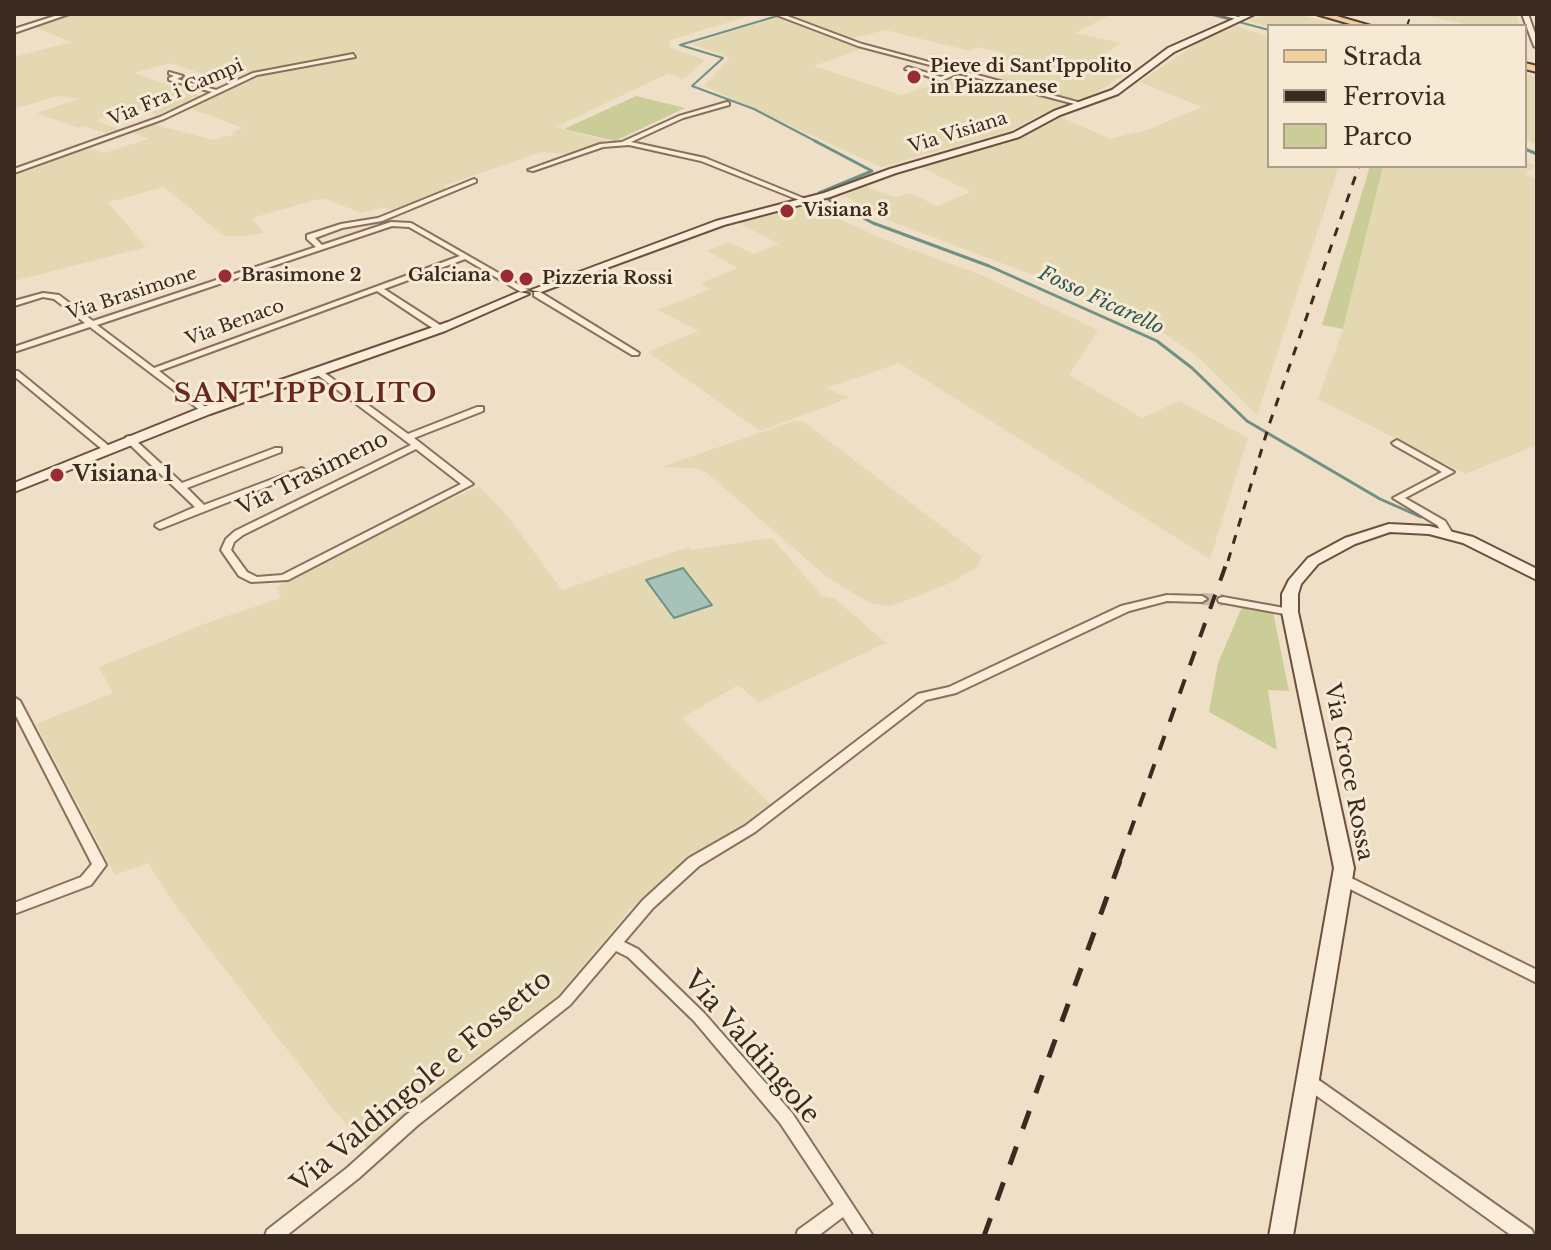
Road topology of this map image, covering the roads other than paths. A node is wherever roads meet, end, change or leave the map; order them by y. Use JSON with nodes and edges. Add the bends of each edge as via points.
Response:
{"nodes":[{"id":1,"x":66,"y":14,"type":"edge"},
{"id":2,"x":777,"y":14,"type":"edge"},
{"id":3,"x":1221,"y":14,"type":"edge"},
{"id":4,"x":1251,"y":14,"type":"edge"},
{"id":5,"x":1308,"y":14,"type":"edge"},
{"id":6,"x":1320,"y":14,"type":"edge"},
{"id":7,"x":1525,"y":14,"type":"edge"},
{"id":8,"x":1237,"y":19,"type":"junction"},
{"id":9,"x":1347,"y":24,"type":"edge"},
{"id":10,"x":1359,"y":24,"type":"edge"},
{"id":11,"x":14,"y":31,"type":"edge"},
{"id":12,"x":1537,"y":46,"type":"edge"},
{"id":13,"x":353,"y":56,"type":"dead end"},
{"id":14,"x":926,"y":63,"type":"junction"},
{"id":15,"x":958,"y":71,"type":"junction"},
{"id":16,"x":171,"y":73,"type":"dead end"},
{"id":17,"x":214,"y":91,"type":"junction"},
{"id":18,"x":727,"y":104,"type":"dead end"},
{"id":19,"x":1082,"y":104,"type":"junction"},
{"id":20,"x":625,"y":142,"type":"junction"},
{"id":21,"x":531,"y":170,"type":"dead end"},
{"id":22,"x":14,"y":171,"type":"edge"},
{"id":23,"x":474,"y":181,"type":"dead end"},
{"id":24,"x":806,"y":201,"type":"junction"},
{"id":25,"x":322,"y":248,"type":"junction"},
{"id":26,"x":464,"y":257,"type":"junction"},
{"id":27,"x":377,"y":288,"type":"junction"},
{"id":28,"x":530,"y":292,"type":"junction"},
{"id":29,"x":14,"y":304,"type":"edge"},
{"id":30,"x":92,"y":324,"type":"junction"},
{"id":31,"x":442,"y":326,"type":"junction"},
{"id":32,"x":14,"y":350,"type":"edge"},
{"id":33,"x":635,"y":353,"type":"dead end"},
{"id":34,"x":152,"y":371,"type":"junction"},
{"id":35,"x":318,"y":371,"type":"junction"},
{"id":36,"x":15,"y":373,"type":"edge"},
{"id":37,"x":480,"y":409,"type":"dead end"},
{"id":38,"x":205,"y":411,"type":"junction"},
{"id":39,"x":407,"y":438,"type":"junction"},
{"id":40,"x":129,"y":439,"type":"junction"},
{"id":41,"x":1397,"y":443,"type":"dead end"},
{"id":42,"x":417,"y":445,"type":"junction"},
{"id":43,"x":106,"y":448,"type":"junction"},
{"id":44,"x":278,"y":450,"type":"dead end"},
{"id":45,"x":302,"y":471,"type":"dead end"},
{"id":46,"x":181,"y":487,"type":"junction"},
{"id":47,"x":14,"y":488,"type":"edge"},
{"id":48,"x":200,"y":510,"type":"junction"},
{"id":49,"x":160,"y":526,"type":"dead end"},
{"id":50,"x":1448,"y":534,"type":"junction"},
{"id":51,"x":1537,"y":575,"type":"edge"},
{"id":52,"x":1202,"y":599,"type":"tunnel mouth"},
{"id":53,"x":1223,"y":600,"type":"tunnel mouth"},
{"id":54,"x":1290,"y":612,"type":"junction"},
{"id":55,"x":14,"y":701,"type":"edge"},
{"id":56,"x":1343,"y":879,"type":"junction"},
{"id":57,"x":14,"y":909,"type":"edge"},
{"id":58,"x":614,"y":943,"type":"junction"},
{"id":59,"x":1537,"y":977,"type":"edge"},
{"id":60,"x":1308,"y":1081,"type":"junction"},
{"id":61,"x":843,"y":1207,"type":"junction"},
{"id":62,"x":273,"y":1236,"type":"edge"},
{"id":63,"x":804,"y":1236,"type":"edge"},
{"id":64,"x":865,"y":1236,"type":"edge"},
{"id":65,"x":1281,"y":1236,"type":"edge"},
{"id":66,"x":1526,"y":1236,"type":"edge"}],
"edges":[{"from":1,"to":11,"type":"street"},
{"from":2,"to":14,"type":"street"},
{"from":3,"to":8,"type":"street"},
{"from":4,"to":8,"type":"street","name":"Via Visiana"},
{"from":5,"to":9,"type":"main road"},
{"from":6,"to":10,"type":"main road"},
{"from":7,"to":12,"type":"street"},
{"from":8,"to":19,"type":"street","name":"Via Visiana","via":[[1171,50],[1115,92]]},
{"from":13,"to":17,"type":"street","name":"Via Fra i Campi","via":[[267,71]]},
{"from":14,"to":15,"type":"street"},
{"from":14,"to":15,"type":"street","via":[[908,69],[941,79]]},
{"from":15,"to":19,"type":"street"},
{"from":16,"to":17,"type":"street","via":[[180,76],[171,79]]},
{"from":17,"to":22,"type":"street","name":"Via Fra i Campi","via":[[162,118]]},
{"from":18,"to":20,"type":"street"},
{"from":19,"to":24,"type":"street","name":"Via Visiana","via":[[1016,135]]},
{"from":20,"to":21,"type":"street"},
{"from":20,"to":24,"type":"street","via":[[697,157]]},
{"from":23,"to":25,"type":"street","via":[[380,220],[310,237]]},
{"from":24,"to":28,"type":"street","name":"Via Visiana","via":[[720,223]]},
{"from":25,"to":26,"type":"street","name":"Via Brasimone","via":[[402,224]]},
{"from":25,"to":30,"type":"street","name":"Via Brasimone"},
{"from":26,"to":27,"type":"street","name":"Via Benaco"},
{"from":26,"to":28,"type":"street","name":"Via Brasimone"},
{"from":27,"to":31,"type":"street"},
{"from":27,"to":34,"type":"street","name":"Via Benaco"},
{"from":28,"to":31,"type":"street","name":"Via Visiana"},
{"from":28,"to":33,"type":"street","name":"Via Brasimone"},
{"from":29,"to":30,"type":"street","via":[[53,295]]},
{"from":30,"to":32,"type":"street","name":"Via Brasimone"},
{"from":30,"to":34,"type":"street"},
{"from":31,"to":35,"type":"street","name":"Via Visiana"},
{"from":34,"to":38,"type":"street"},
{"from":35,"to":38,"type":"street","name":"Via Visiana"},
{"from":35,"to":39,"type":"street"},
{"from":36,"to":43,"type":"street"},
{"from":37,"to":39,"type":"street"},
{"from":38,"to":40,"type":"street","name":"Via Visiana"},
{"from":39,"to":42,"type":"street"},
{"from":40,"to":43,"type":"street","name":"Via Visiana"},
{"from":40,"to":46,"type":"street"},
{"from":41,"to":50,"type":"street","via":[[1449,472],[1398,498],[1441,523]]},
{"from":42,"to":42,"type":"street","name":"Via Trasimeno","via":[[239,533],[226,550],[243,574],[255,580],[284,578],[468,484]]},
{"from":43,"to":47,"type":"street","name":"Via Visiana"},
{"from":44,"to":46,"type":"street"},
{"from":45,"to":48,"type":"street"},
{"from":46,"to":48,"type":"street"},
{"from":48,"to":49,"type":"street"},
{"from":50,"to":51,"type":"street","name":"Via Croce Rossa"},
{"from":50,"to":54,"type":"street","name":"Via Croce Rossa","via":[[1389,528],[1350,541],[1301,573],[1290,594]]},
{"from":52,"to":58,"type":"street","name":"Via Valdingole e Fossetto","via":[[1167,598],[1125,608],[952,690],[922,697],[750,829],[694,862]]},
{"from":53,"to":54,"type":"street"},
{"from":54,"to":56,"type":"street","name":"Via Croce Rossa","via":[[1336,820]]},
{"from":55,"to":57,"type":"street","via":[[99,865],[86,881]]},
{"from":56,"to":59,"type":"street"},
{"from":56,"to":60,"type":"street","name":"Via Croce Rossa"},
{"from":58,"to":61,"type":"street","name":"Via Valdingole","via":[[633,953],[699,1017],[786,1118]]},
{"from":58,"to":62,"type":"street","name":"Via Valdingole e Fossetto","via":[[565,1001]]},
{"from":60,"to":65,"type":"street","name":"Via Croce Rossa"},
{"from":60,"to":66,"type":"street"},
{"from":61,"to":63,"type":"street"},
{"from":61,"to":64,"type":"street","name":"Via Valdingole"}]}
